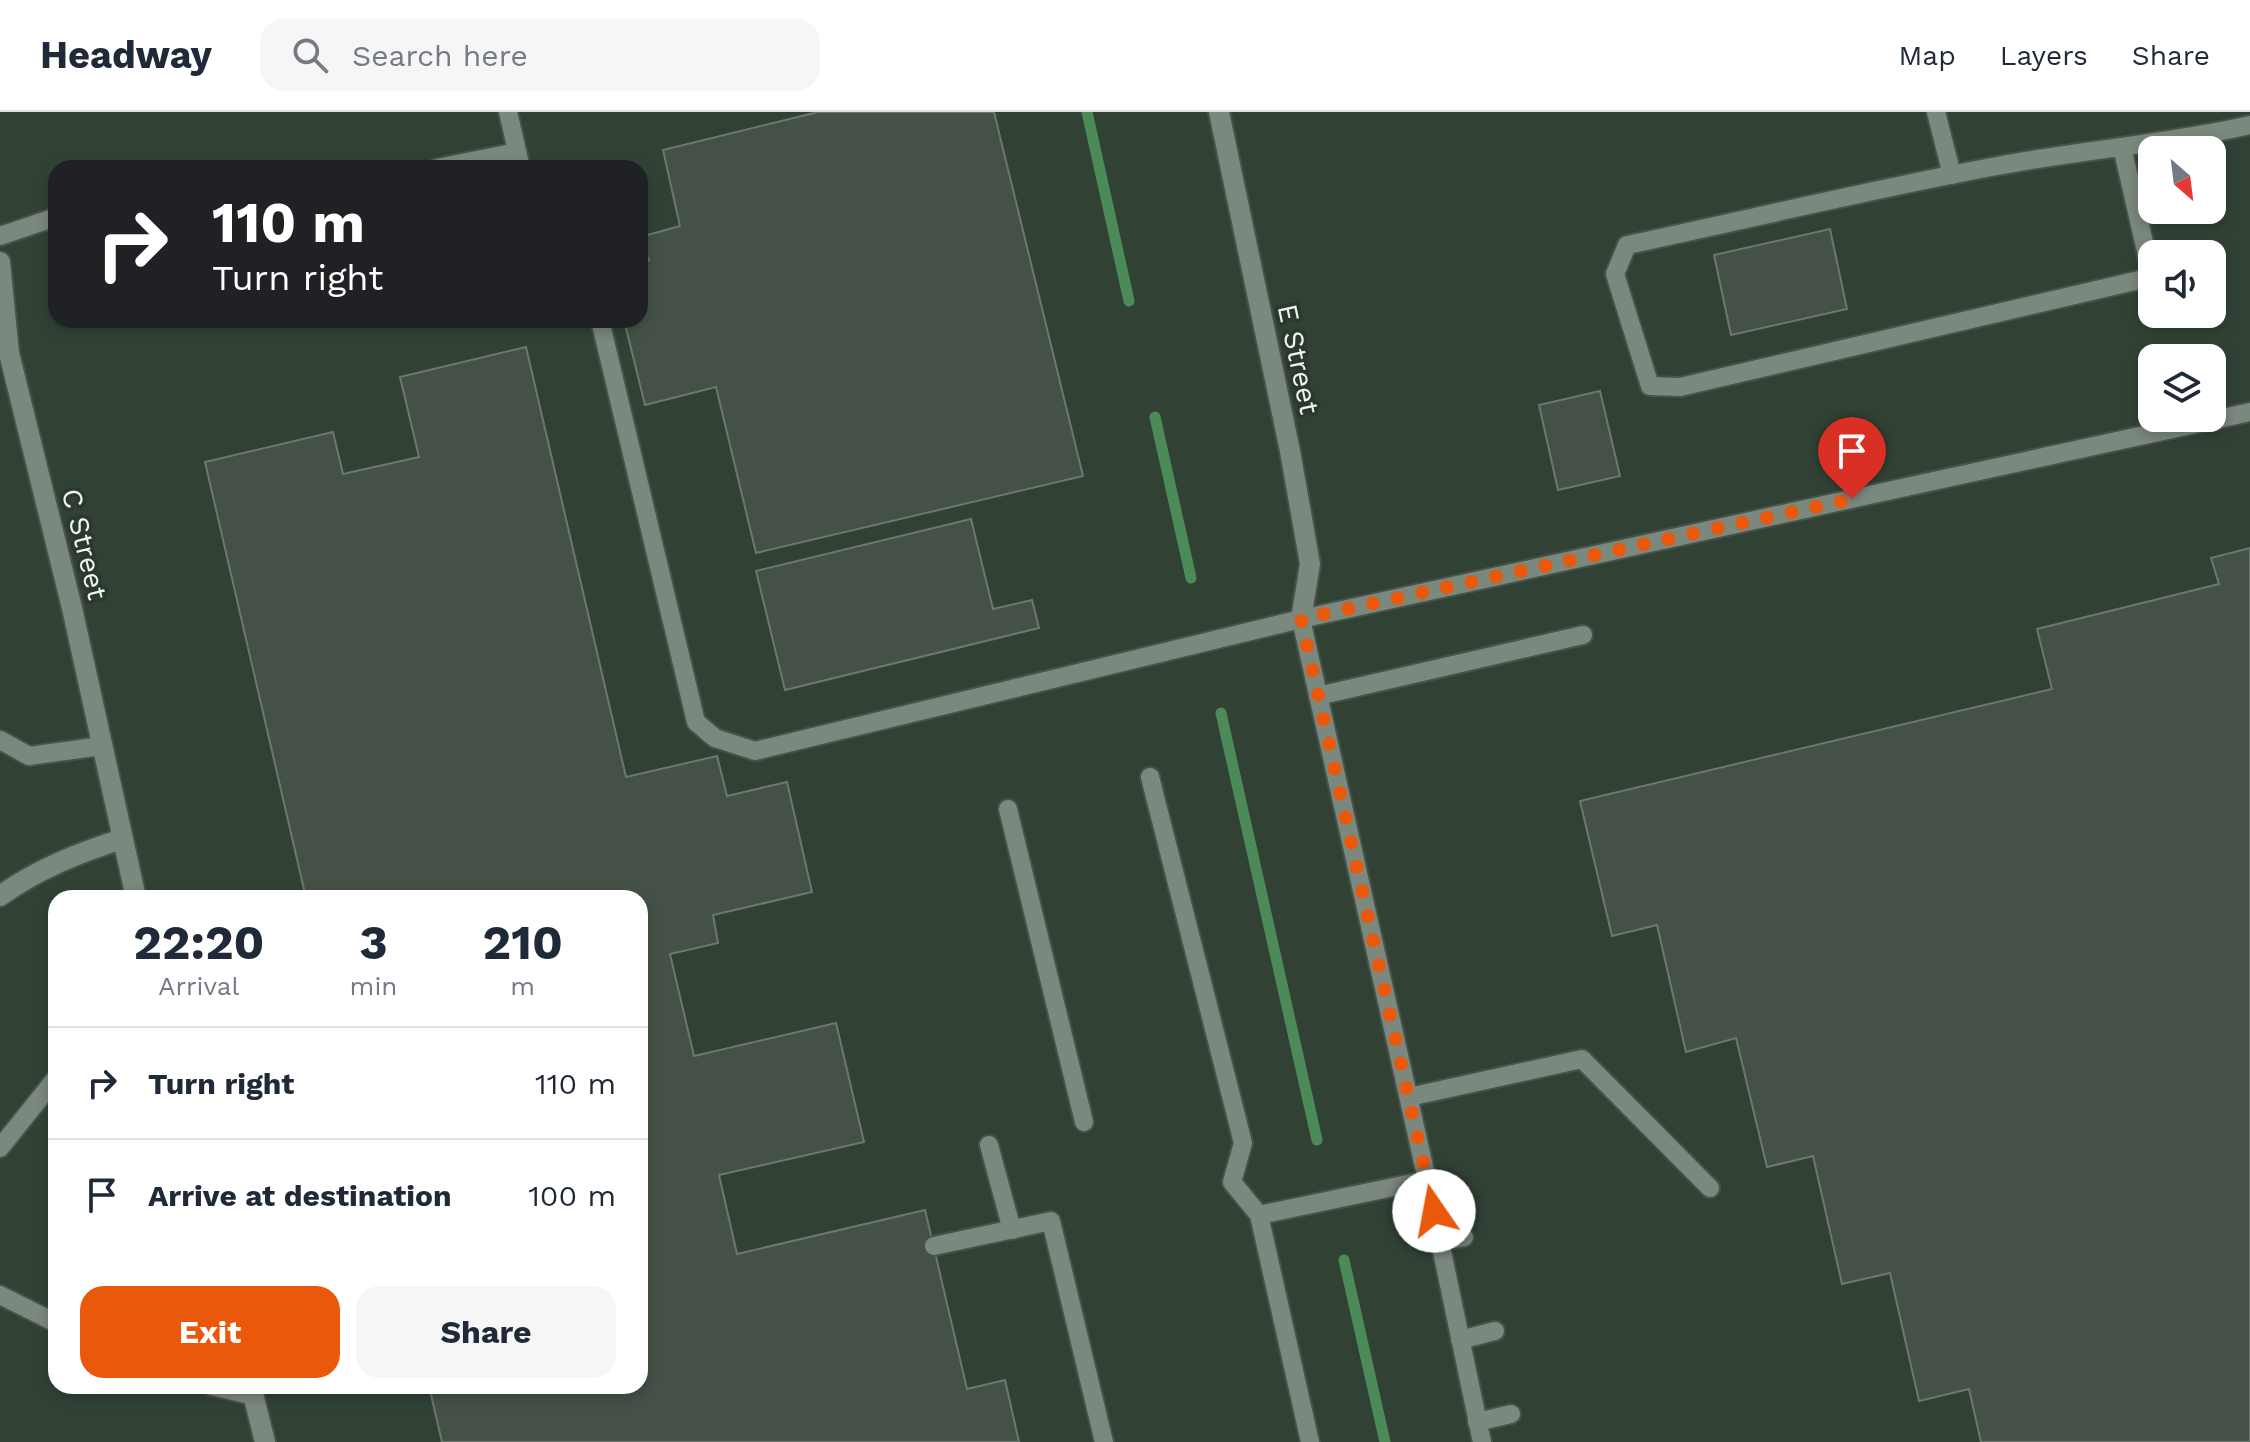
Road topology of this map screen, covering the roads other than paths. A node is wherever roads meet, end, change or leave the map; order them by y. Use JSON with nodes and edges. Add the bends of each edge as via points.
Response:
{"nodes":[{"id":1,"x":508,"y":112,"type":"edge"},
{"id":2,"x":1219,"y":112,"type":"edge"},
{"id":3,"x":1936,"y":112,"type":"edge"},
{"id":4,"x":2250,"y":125,"type":"edge"},
{"id":5,"x":2122,"y":147,"type":"junction"},
{"id":6,"x":519,"y":160,"type":"edge"},
{"id":7,"x":1952,"y":175,"type":"junction"},
{"id":8,"x":48,"y":220,"type":"edge"},
{"id":9,"x":0,"y":236,"type":"edge"},
{"id":10,"x":0,"y":262,"type":"edge"},
{"id":11,"x":602,"y":328,"type":"edge"},
{"id":12,"x":2250,"y":412,"type":"edge"},
{"id":13,"x":1301,"y":619,"type":"junction"},
{"id":14,"x":1583,"y":635,"type":"dead end"},
{"id":15,"x":1318,"y":696,"type":"junction"},
{"id":16,"x":0,"y":740,"type":"edge"},
{"id":17,"x":102,"y":746,"type":"junction"},
{"id":18,"x":1150,"y":777,"type":"dead end"},
{"id":19,"x":1008,"y":809,"type":"dead end"},
{"id":20,"x":122,"y":839,"type":"junction"},
{"id":21,"x":134,"y":890,"type":"edge"},
{"id":22,"x":0,"y":896,"type":"edge"},
{"id":23,"x":48,"y":1088,"type":"edge"},
{"id":24,"x":1409,"y":1097,"type":"junction"},
{"id":25,"x":1084,"y":1122,"type":"dead end"},
{"id":26,"x":989,"y":1145,"type":"dead end"},
{"id":27,"x":0,"y":1148,"type":"edge"},
{"id":28,"x":1427,"y":1180,"type":"junction"},
{"id":29,"x":1710,"y":1188,"type":"dead end"},
{"id":30,"x":1259,"y":1215,"type":"junction"},
{"id":31,"x":1012,"y":1230,"type":"junction"},
{"id":32,"x":1464,"y":1237,"type":"dead end"},
{"id":33,"x":1440,"y":1242,"type":"junction"},
{"id":34,"x":934,"y":1246,"type":"dead end"},
{"id":35,"x":0,"y":1295,"type":"edge"},
{"id":36,"x":48,"y":1319,"type":"edge"},
{"id":37,"x":1495,"y":1331,"type":"dead end"},
{"id":38,"x":1460,"y":1340,"type":"junction"},
{"id":39,"x":254,"y":1394,"type":"edge"},
{"id":40,"x":1511,"y":1414,"type":"dead end"},
{"id":41,"x":1477,"y":1422,"type":"junction"},
{"id":42,"x":265,"y":1442,"type":"edge"},
{"id":43,"x":1104,"y":1442,"type":"edge"},
{"id":44,"x":1310,"y":1442,"type":"edge"},
{"id":45,"x":1482,"y":1442,"type":"edge"}],
"edges":[{"from":1,"to":6,"type":"lane"},
{"from":2,"to":13,"type":"street","name":"E Street","via":[[1310,564]]},
{"from":3,"to":7,"type":"lane"},
{"from":4,"to":5,"type":"lane"},
{"from":5,"to":7,"type":"lane"},
{"from":5,"to":7,"type":"lane","via":[[2152,277],[1680,387],[1650,386],[1615,274],[1627,245]]},
{"from":8,"to":9,"type":"lane"},
{"from":10,"to":17,"type":"street","name":"C Street","via":[[9,353]]},
{"from":11,"to":13,"type":"lane","via":[[696,722],[715,738],[755,751]]},
{"from":12,"to":13,"type":"lane"},
{"from":13,"to":15,"type":"lane"},
{"from":14,"to":15,"type":"lane"},
{"from":15,"to":24,"type":"lane"},
{"from":16,"to":17,"type":"lane","via":[[29,756]]},
{"from":17,"to":20,"type":"street","name":"C Street"},
{"from":18,"to":30,"type":"lane","via":[[1243,1143],[1232,1182]]},
{"from":19,"to":25,"type":"lane"},
{"from":20,"to":21,"type":"street","name":"C Street"},
{"from":20,"to":22,"type":"street","via":[[77,853]]},
{"from":23,"to":27,"type":"lane"},
{"from":24,"to":28,"type":"lane"},
{"from":24,"to":29,"type":"lane","via":[[1582,1059]]},
{"from":26,"to":31,"type":"lane"},
{"from":28,"to":30,"type":"lane"},
{"from":28,"to":33,"type":"lane"},
{"from":30,"to":44,"type":"lane"},
{"from":31,"to":34,"type":"lane"},
{"from":31,"to":43,"type":"lane","via":[[1051,1221]]},
{"from":32,"to":33,"type":"lane"},
{"from":33,"to":38,"type":"lane"},
{"from":35,"to":36,"type":"lane"},
{"from":37,"to":38,"type":"lane"},
{"from":38,"to":41,"type":"lane"},
{"from":39,"to":42,"type":"street"},
{"from":40,"to":41,"type":"lane"},
{"from":41,"to":45,"type":"lane"}]}
